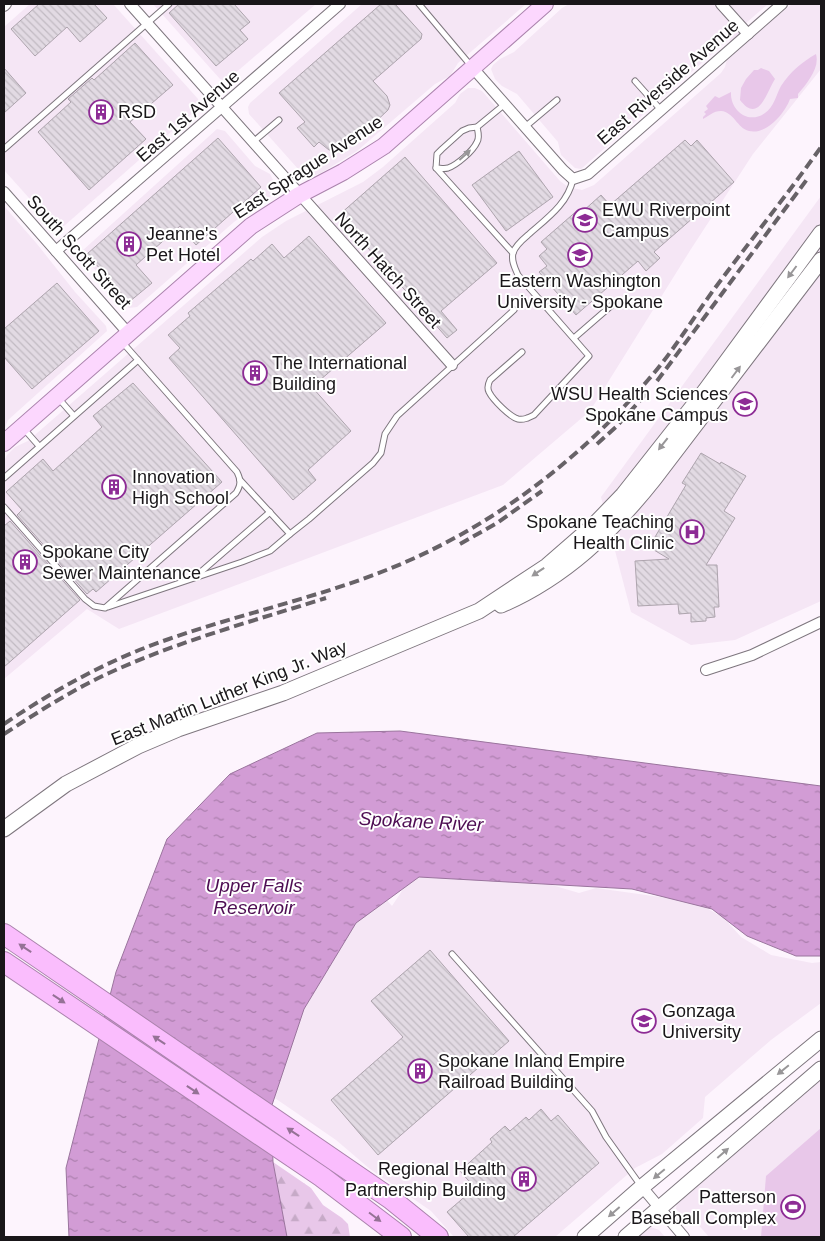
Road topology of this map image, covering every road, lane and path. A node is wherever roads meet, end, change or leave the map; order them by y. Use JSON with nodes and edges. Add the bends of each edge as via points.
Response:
{"nodes":[{"id":1,"x":130,"y":4,"type":"edge"},
{"id":2,"x":169,"y":4,"type":"edge"},
{"id":3,"x":340,"y":4,"type":"edge"},
{"id":4,"x":419,"y":4,"type":"edge"},
{"id":5,"x":545,"y":4,"type":"edge"},
{"id":6,"x":722,"y":4,"type":"edge"},
{"id":7,"x":782,"y":4,"type":"edge"},
{"id":8,"x":147,"y":23,"type":"junction"},
{"id":9,"x":748,"y":34,"type":"junction"},
{"id":10,"x":472,"y":67,"type":"junction"},
{"id":11,"x":635,"y":81,"type":"dead end"},
{"id":12,"x":557,"y":100,"type":"dead end"},
{"id":13,"x":505,"y":104,"type":"junction"},
{"id":14,"x":222,"y":108,"type":"junction"},
{"id":15,"x":662,"y":110,"type":"junction"},
{"id":16,"x":279,"y":120,"type":"dead end"},
{"id":17,"x":477,"y":127,"type":"junction"},
{"id":18,"x":525,"y":128,"type":"junction"},
{"id":19,"x":253,"y":143,"type":"junction"},
{"id":20,"x":4,"y":149,"type":"edge"},
{"id":21,"x":436,"y":168,"type":"junction"},
{"id":22,"x":573,"y":179,"type":"junction"},
{"id":23,"x":4,"y":192,"type":"edge"},
{"id":24,"x":299,"y":196,"type":"junction"},
{"id":25,"x":821,"y":233,"type":"edge"},
{"id":26,"x":56,"y":251,"type":"junction"},
{"id":27,"x":513,"y":253,"type":"junction"},
{"id":28,"x":821,"y":260,"type":"edge"},
{"id":29,"x":612,"y":306,"type":"dead end"},
{"id":30,"x":514,"y":310,"type":"dead end"},
{"id":31,"x":125,"y":337,"type":"junction"},
{"id":32,"x":574,"y":338,"type":"junction"},
{"id":33,"x":522,"y":352,"type":"dead end"},
{"id":34,"x":138,"y":360,"type":"junction"},
{"id":35,"x":452,"y":365,"type":"junction"},
{"id":36,"x":57,"y":397,"type":"junction"},
{"id":37,"x":74,"y":416,"type":"junction"},
{"id":38,"x":22,"y":427,"type":"junction"},
{"id":39,"x":4,"y":443,"type":"edge"},
{"id":40,"x":39,"y":446,"type":"junction"},
{"id":41,"x":4,"y":478,"type":"edge"},
{"id":42,"x":240,"y":480,"type":"junction"},
{"id":43,"x":4,"y":507,"type":"edge"},
{"id":44,"x":270,"y":512,"type":"junction"},
{"id":45,"x":290,"y":534,"type":"junction"},
{"id":46,"x":192,"y":580,"type":"junction"},
{"id":47,"x":105,"y":608,"type":"junction"},
{"id":48,"x":478,"y":611,"type":"junction"},
{"id":49,"x":821,"y":622,"type":"edge"},
{"id":50,"x":706,"y":670,"type":"dead end"},
{"id":51,"x":4,"y":829,"type":"edge"},
{"id":52,"x":4,"y":934,"type":"edge"},
{"id":53,"x":452,"y":954,"type":"dead end"},
{"id":54,"x":4,"y":962,"type":"edge"},
{"id":55,"x":821,"y":1039,"type":"edge"},
{"id":56,"x":821,"y":1069,"type":"edge"},
{"id":57,"x":642,"y":1187,"type":"junction"},
{"id":58,"x":659,"y":1208,"type":"junction"},
{"id":59,"x":401,"y":1237,"type":"edge"},
{"id":60,"x":438,"y":1237,"type":"edge"},
{"id":61,"x":585,"y":1237,"type":"edge"},
{"id":62,"x":626,"y":1237,"type":"edge"},
{"id":63,"x":684,"y":1237,"type":"edge"}],
"edges":[{"from":1,"to":8,"type":"street","name":"North Hatch Street"},
{"from":2,"to":8,"type":"lane"},
{"from":3,"to":14,"type":"street","name":"East 1st Avenue"},
{"from":4,"to":10,"type":"lane"},
{"from":5,"to":10,"type":"main road","name":"East Sprague Avenue"},
{"from":6,"to":9,"type":"street"},
{"from":7,"to":9,"type":"street","name":"East Riverside Avenue"},
{"from":8,"to":14,"type":"street","name":"North Hatch Street"},
{"from":8,"to":20,"type":"lane"},
{"from":9,"to":15,"type":"street","name":"East Riverside Avenue"},
{"from":10,"to":13,"type":"street"},
{"from":10,"to":24,"type":"main road","name":"East Sprague Avenue","via":[[384,146]]},
{"from":11,"to":15,"type":"lane"},
{"from":12,"to":18,"type":"lane"},
{"from":13,"to":17,"type":"lane"},
{"from":13,"to":18,"type":"street"},
{"from":14,"to":19,"type":"street","name":"North Hatch Street"},
{"from":14,"to":26,"type":"street","name":"East 1st Avenue"},
{"from":15,"to":22,"type":"street","name":"East Riverside Avenue","via":[[588,174]]},
{"from":16,"to":19,"type":"lane"},
{"from":17,"to":21,"type":"lane","via":[[462,131],[442,148],[436,154]]},
{"from":21,"to":17,"type":"lane","one_way":true,"via":[[449,168],[470,151],[477,144]]},
{"from":18,"to":22,"type":"street"},
{"from":19,"to":24,"type":"street","name":"North Hatch Street"},
{"from":21,"to":27,"type":"lane"},
{"from":22,"to":27,"type":"lane","via":[[564,202],[519,243]]},
{"from":23,"to":26,"type":"street","name":"South Scott Street"},
{"from":24,"to":31,"type":"main road","name":"East Sprague Avenue","via":[[250,226]]},
{"from":24,"to":35,"type":"street","name":"North Hatch Street"},
{"from":25,"to":48,"type":"street","name":"East Martin Luther King Jr. Way","one_way":true,"via":[[623,495],[594,526],[553,561]]},
{"from":26,"to":31,"type":"street","name":"South Scott Street"},
{"from":27,"to":32,"type":"lane","via":[[518,275]]},
{"from":48,"to":28,"type":"street","name":"East Martin Luther King Jr. Way","one_way":true,"via":[[489,611],[535,589],[586,552],[612,528],[660,472]]},
{"from":29,"to":32,"type":"lane"},
{"from":30,"to":35,"type":"lane"},
{"from":31,"to":34,"type":"lane"},
{"from":31,"to":36,"type":"main road","name":"East Sprague Avenue"},
{"from":32,"to":33,"type":"lane","via":[[589,356],[534,415],[517,419],[508,415],[488,392],[487,386]]},
{"from":34,"to":37,"type":"lane"},
{"from":34,"to":42,"type":"lane","via":[[229,462]]},
{"from":35,"to":45,"type":"lane","via":[[393,420],[385,434],[381,453],[373,463]]},
{"from":36,"to":37,"type":"lane"},
{"from":36,"to":38,"type":"main road","name":"East Sprague Avenue"},
{"from":37,"to":40,"type":"lane"},
{"from":38,"to":39,"type":"main road","name":"East Sprague Avenue"},
{"from":38,"to":40,"type":"lane"},
{"from":40,"to":41,"type":"lane"},
{"from":42,"to":44,"type":"lane"},
{"from":42,"to":47,"type":"lane","via":[[236,493]]},
{"from":43,"to":47,"type":"lane","via":[[85,599],[94,606]]},
{"from":44,"to":45,"type":"lane"},
{"from":44,"to":46,"type":"lane"},
{"from":45,"to":46,"type":"lane","via":[[270,551]]},
{"from":46,"to":47,"type":"lane"},
{"from":48,"to":51,"type":"street","name":"East Martin Luther King Jr. Way","via":[[283,693],[138,746],[66,784]]},
{"from":49,"to":50,"type":"street","via":[[752,655]]},
{"from":60,"to":52,"type":"highway","one_way":true,"via":[[391,1199]]},
{"from":53,"to":57,"type":"lane","via":[[592,1111],[606,1137]]},
{"from":54,"to":59,"type":"highway","one_way":true,"via":[[322,1177]]},
{"from":55,"to":57,"type":"street","one_way":true},
{"from":58,"to":56,"type":"street","one_way":true},
{"from":57,"to":58,"type":"street"},
{"from":57,"to":61,"type":"street","one_way":true},
{"from":58,"to":62,"type":"street"},
{"from":58,"to":63,"type":"street"}]}
